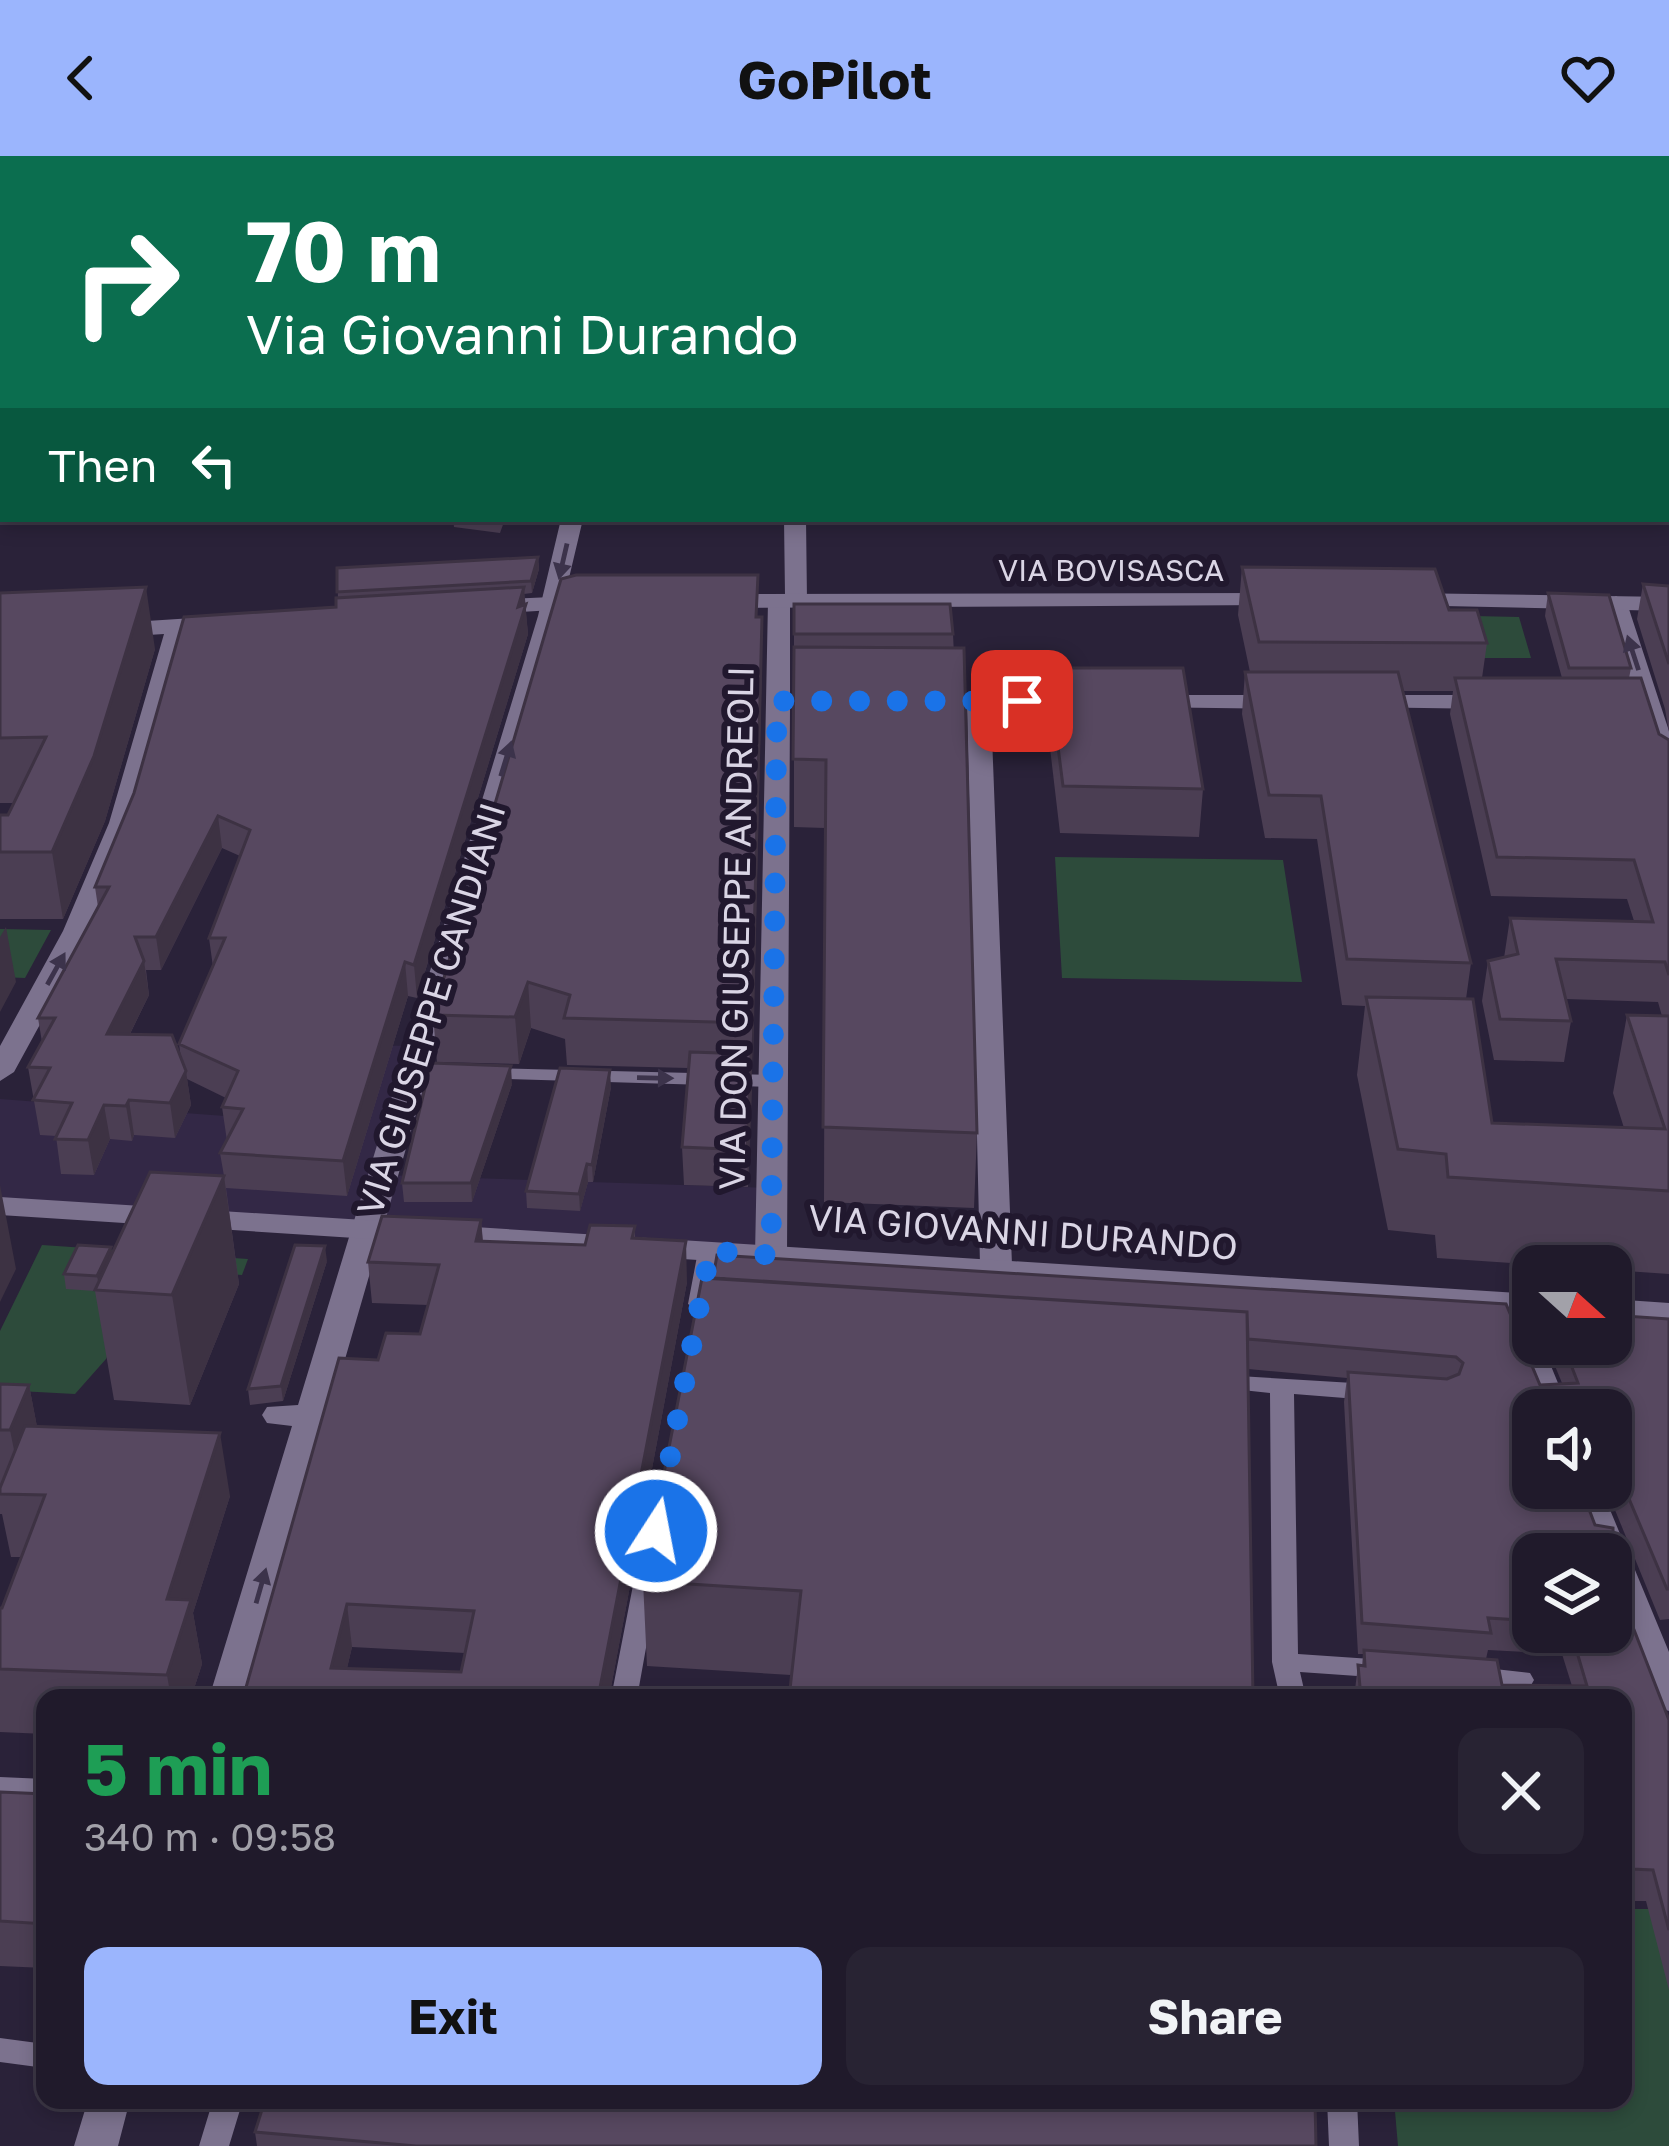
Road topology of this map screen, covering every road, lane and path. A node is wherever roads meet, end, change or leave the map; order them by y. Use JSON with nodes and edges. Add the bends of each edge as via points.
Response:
{"nodes":[{"id":1,"x":571,"y":522,"type":"edge"},
{"id":2,"x":795,"y":522,"type":"edge"},
{"id":3,"x":1299,"y":600,"type":"edge"},
{"id":4,"x":1371,"y":600,"type":"edge"},
{"id":5,"x":788,"y":601,"type":"junction"},
{"id":6,"x":616,"y":602,"type":"edge"},
{"id":7,"x":692,"y":602,"type":"edge"},
{"id":8,"x":552,"y":603,"type":"junction"},
{"id":9,"x":1616,"y":603,"type":"junction"},
{"id":10,"x":1669,"y":604,"type":"edge"},
{"id":11,"x":457,"y":609,"type":"edge"},
{"id":12,"x":248,"y":622,"type":"edge"},
{"id":13,"x":178,"y":626,"type":"junction"},
{"id":14,"x":89,"y":632,"type":"edge"},
{"id":15,"x":777,"y":701,"type":"junction"},
{"id":16,"x":866,"y":701,"type":"edge"},
{"id":17,"x":911,"y":701,"type":"edge"},
{"id":18,"x":979,"y":701,"type":"junction"},
{"id":19,"x":1303,"y":702,"type":"edge"},
{"id":20,"x":1347,"y":702,"type":"edge"},
{"id":21,"x":1505,"y":703,"type":"edge"},
{"id":22,"x":1669,"y":770,"type":"edge"},
{"id":23,"x":0,"y":1072,"type":"edge"},
{"id":24,"x":464,"y":1074,"type":"edge"},
{"id":25,"x":776,"y":1081,"type":"junction"},
{"id":26,"x":0,"y":1206,"type":"edge"},
{"id":27,"x":365,"y":1230,"type":"junction"},
{"id":28,"x":710,"y":1251,"type":"junction"},
{"id":29,"x":771,"y":1255,"type":"junction"},
{"id":30,"x":996,"y":1264,"type":"dead end"},
{"id":31,"x":1512,"y":1302,"type":"edge"},
{"id":32,"x":1632,"y":1310,"type":"edge"},
{"id":33,"x":1669,"y":1312,"type":"edge"},
{"id":34,"x":694,"y":1332,"type":"edge"},
{"id":35,"x":1187,"y":1379,"type":"edge"},
{"id":36,"x":1282,"y":1386,"type":"junction"},
{"id":37,"x":1397,"y":1394,"type":"edge"},
{"id":38,"x":1593,"y":1509,"type":"edge"},
{"id":39,"x":654,"y":1542,"type":"edge"},
{"id":40,"x":1285,"y":1661,"type":"junction"},
{"id":41,"x":1662,"y":1661,"type":"edge"},
{"id":42,"x":1402,"y":1671,"type":"edge"},
{"id":43,"x":1450,"y":1674,"type":"edge"},
{"id":44,"x":1521,"y":1680,"type":"edge"},
{"id":45,"x":230,"y":1689,"type":"edge"},
{"id":46,"x":626,"y":1689,"type":"edge"},
{"id":47,"x":1291,"y":1689,"type":"edge"},
{"id":48,"x":1669,"y":1696,"type":"edge"},
{"id":49,"x":0,"y":1791,"type":"edge"},
{"id":50,"x":36,"y":1792,"type":"edge"},
{"id":51,"x":0,"y":2050,"type":"edge"},
{"id":52,"x":36,"y":2055,"type":"edge"},
{"id":53,"x":106,"y":2109,"type":"edge"},
{"id":54,"x":225,"y":2109,"type":"edge"},
{"id":55,"x":1342,"y":2109,"type":"edge"},
{"id":56,"x":96,"y":2146,"type":"edge"},
{"id":57,"x":214,"y":2146,"type":"edge"},
{"id":58,"x":1344,"y":2146,"type":"edge"}],
"edges":[{"from":1,"to":8,"type":"street","name":"VIA GIUSEPPE CANDIANI","one_way":true},
{"from":2,"to":5,"type":"street","name":"VIA DON GIUSEPPE ANDREOLI"},
{"from":3,"to":5,"type":"street","name":"VIA BOVISASCA"},
{"from":4,"to":9,"type":"street"},
{"from":5,"to":7,"type":"street","name":"VIA BOVISASCA"},
{"from":5,"to":15,"type":"street","name":"VIA DON GIUSEPPE ANDREOLI"},
{"from":6,"to":8,"type":"street"},
{"from":8,"to":11,"type":"street"},
{"from":27,"to":8,"type":"street","name":"VIA GIUSEPPE CANDIANI","one_way":true,"via":[[426,1072]]},
{"from":9,"to":10,"type":"street"},
{"from":22,"to":9,"type":"street","one_way":true,"via":[[1637,703]]},
{"from":12,"to":13,"type":"street"},
{"from":13,"to":14,"type":"street"},
{"from":23,"to":13,"type":"street","one_way":true,"via":[[77,931],[122,823]]},
{"from":15,"to":16,"type":"street"},
{"from":15,"to":25,"type":"street","name":"VIA DON GIUSEPPE ANDREOLI"},
{"from":17,"to":18,"type":"street"},
{"from":18,"to":19,"type":"street"},
{"from":18,"to":30,"type":"street"},
{"from":20,"to":21,"type":"street"},
{"from":24,"to":25,"type":"lane","one_way":true},
{"from":25,"to":29,"type":"street","name":"VIA DON GIUSEPPE ANDREOLI"},
{"from":26,"to":27,"type":"street","name":"VIA GIOVANNI DURANDO"},
{"from":27,"to":28,"type":"street","name":"VIA GIOVANNI DURANDO"},
{"from":45,"to":27,"type":"street","name":"VIA GIUSEPPE CANDIANI","one_way":true,"via":[[295,1415]]},
{"from":28,"to":29,"type":"street","name":"VIA GIOVANNI DURANDO"},
{"from":28,"to":34,"type":"lane"},
{"from":29,"to":31,"type":"street","name":"VIA GIOVANNI DURANDO"},
{"from":32,"to":33,"type":"street"},
{"from":35,"to":36,"type":"lane"},
{"from":36,"to":37,"type":"lane"},
{"from":36,"to":40,"type":"lane"},
{"from":38,"to":41,"type":"street"},
{"from":39,"to":46,"type":"lane"},
{"from":40,"to":42,"type":"lane"},
{"from":40,"to":47,"type":"lane"},
{"from":41,"to":48,"type":"street"},
{"from":43,"to":44,"type":"lane"},
{"from":49,"to":50,"type":"street"},
{"from":51,"to":52,"type":"lane"},
{"from":53,"to":56,"type":"street"},
{"from":54,"to":57,"type":"lane"},
{"from":55,"to":58,"type":"lane"}]}
